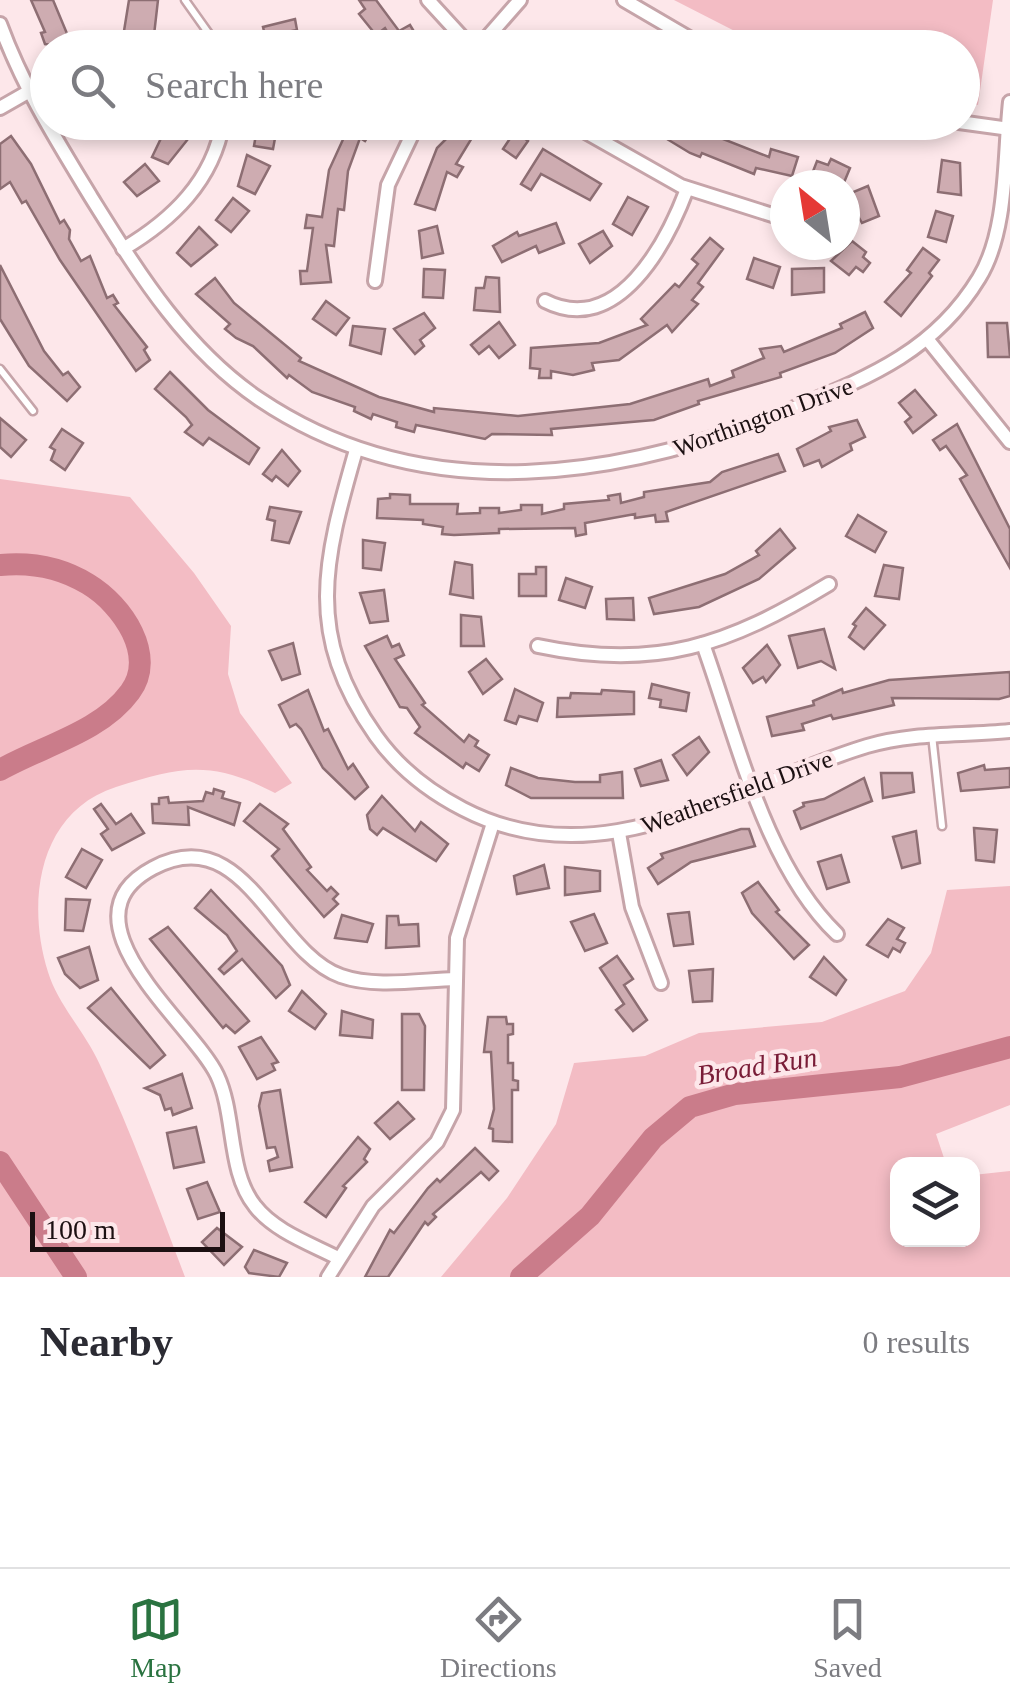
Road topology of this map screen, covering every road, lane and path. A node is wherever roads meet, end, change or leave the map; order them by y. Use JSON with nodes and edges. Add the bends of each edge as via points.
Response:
{"nodes":[{"id":1,"x":184,"y":0,"type":"edge"},
{"id":2,"x":428,"y":0,"type":"edge"},
{"id":3,"x":520,"y":0,"type":"edge"},
{"id":4,"x":624,"y":0,"type":"edge"},
{"id":5,"x":0,"y":24,"type":"edge"},
{"id":6,"x":206,"y":30,"type":"edge"},
{"id":7,"x":457,"y":30,"type":"edge"},
{"id":8,"x":492,"y":30,"type":"edge"},
{"id":9,"x":675,"y":30,"type":"edge"},
{"id":10,"x":28,"y":92,"type":"junction"},
{"id":11,"x":30,"y":95,"type":"edge"},
{"id":12,"x":1010,"y":102,"type":"edge"},
{"id":13,"x":0,"y":108,"type":"edge"},
{"id":14,"x":980,"y":125,"type":"edge"},
{"id":15,"x":1009,"y":128,"type":"edge"},
{"id":16,"x":57,"y":140,"type":"edge"},
{"id":17,"x":218,"y":140,"type":"edge"},
{"id":18,"x":410,"y":140,"type":"edge"},
{"id":19,"x":600,"y":140,"type":"edge"},
{"id":20,"x":688,"y":189,"type":"junction"},
{"id":21,"x":1010,"y":206,"type":"edge"},
{"id":22,"x":770,"y":214,"type":"edge"},
{"id":23,"x":1000,"y":219,"type":"junction"},
{"id":24,"x":124,"y":249,"type":"junction"},
{"id":25,"x":375,"y":282,"type":"dead end"},
{"id":26,"x":546,"y":302,"type":"dead end"},
{"id":27,"x":928,"y":340,"type":"junction"},
{"id":28,"x":0,"y":369,"type":"edge"},
{"id":29,"x":33,"y":411,"type":"dead end"},
{"id":30,"x":1010,"y":442,"type":"edge"},
{"id":31,"x":356,"y":450,"type":"junction"},
{"id":32,"x":829,"y":584,"type":"dead end"},
{"id":33,"x":703,"y":644,"type":"junction"},
{"id":34,"x":538,"y":646,"type":"dead end"},
{"id":35,"x":1010,"y":731,"type":"edge"},
{"id":36,"x":932,"y":734,"type":"junction"},
{"id":37,"x":756,"y":787,"type":"junction"},
{"id":38,"x":493,"y":823,"type":"junction"},
{"id":39,"x":942,"y":826,"type":"dead end"},
{"id":40,"x":619,"y":833,"type":"junction"},
{"id":41,"x":837,"y":934,"type":"dead end"},
{"id":42,"x":455,"y":979,"type":"junction"},
{"id":43,"x":661,"y":983,"type":"dead end"},
{"id":44,"x":338,"y":1258,"type":"junction"},
{"id":45,"x":328,"y":1277,"type":"edge"}],
"edges":[{"from":1,"to":6,"type":"lane"},
{"from":2,"to":7,"type":"street"},
{"from":3,"to":8,"type":"street"},
{"from":4,"to":9,"type":"street"},
{"from":5,"to":10,"type":"street","name":"Worthington Drive"},
{"from":10,"to":11,"type":"street","name":"Worthington Drive"},
{"from":10,"to":13,"type":"street"},
{"from":12,"to":15,"type":"street","name":"Worthington Drive"},
{"from":14,"to":15,"type":"street"},
{"from":15,"to":23,"type":"street","name":"Worthington Drive"},
{"from":16,"to":24,"type":"street","name":"Worthington Drive"},
{"from":17,"to":24,"type":"street","via":[[196,189]]},
{"from":18,"to":25,"type":"street","via":[[388,186]]},
{"from":19,"to":20,"type":"street"},
{"from":20,"to":22,"type":"street"},
{"from":20,"to":26,"type":"street","via":[[662,246],[631,284],[582,309]]},
{"from":21,"to":23,"type":"street","name":"Worthington Drive"},
{"from":23,"to":27,"type":"street","name":"Worthington Drive","via":[[981,275]]},
{"from":24,"to":31,"type":"street","name":"Worthington Drive","via":[[168,314],[233,380],[300,424]]},
{"from":27,"to":30,"type":"street"},
{"from":27,"to":31,"type":"street","name":"Worthington Drive","via":[[876,375],[734,433],[611,465],[471,472]]},
{"from":28,"to":29,"type":"lane"},
{"from":31,"to":38,"type":"street","name":"Weathersfield Drive","via":[[326,565],[326,618],[337,666],[396,760],[434,791]]},
{"from":32,"to":33,"type":"street"},
{"from":33,"to":34,"type":"street","via":[[640,658]]},
{"from":33,"to":37,"type":"street"},
{"from":35,"to":36,"type":"street","name":"Weathersfield Drive"},
{"from":36,"to":37,"type":"street","name":"Weathersfield Drive","via":[[872,745]]},
{"from":36,"to":39,"type":"lane"},
{"from":37,"to":40,"type":"street","name":"Weathersfield Drive"},
{"from":37,"to":41,"type":"street","via":[[794,884]]},
{"from":38,"to":40,"type":"street","name":"Weathersfield Drive","via":[[565,836]]},
{"from":38,"to":42,"type":"street","via":[[461,916]]},
{"from":40,"to":43,"type":"street","via":[[632,907]]},
{"from":42,"to":44,"type":"street","via":[[456,1094],[446,1128],[373,1206]]},
{"from":42,"to":44,"type":"street","via":[[342,976],[312,958],[241,877],[212,861],[170,861],[144,874],[126,896],[120,921],[126,954],[218,1078],[248,1197],[270,1221]]},
{"from":44,"to":45,"type":"street"}]}
